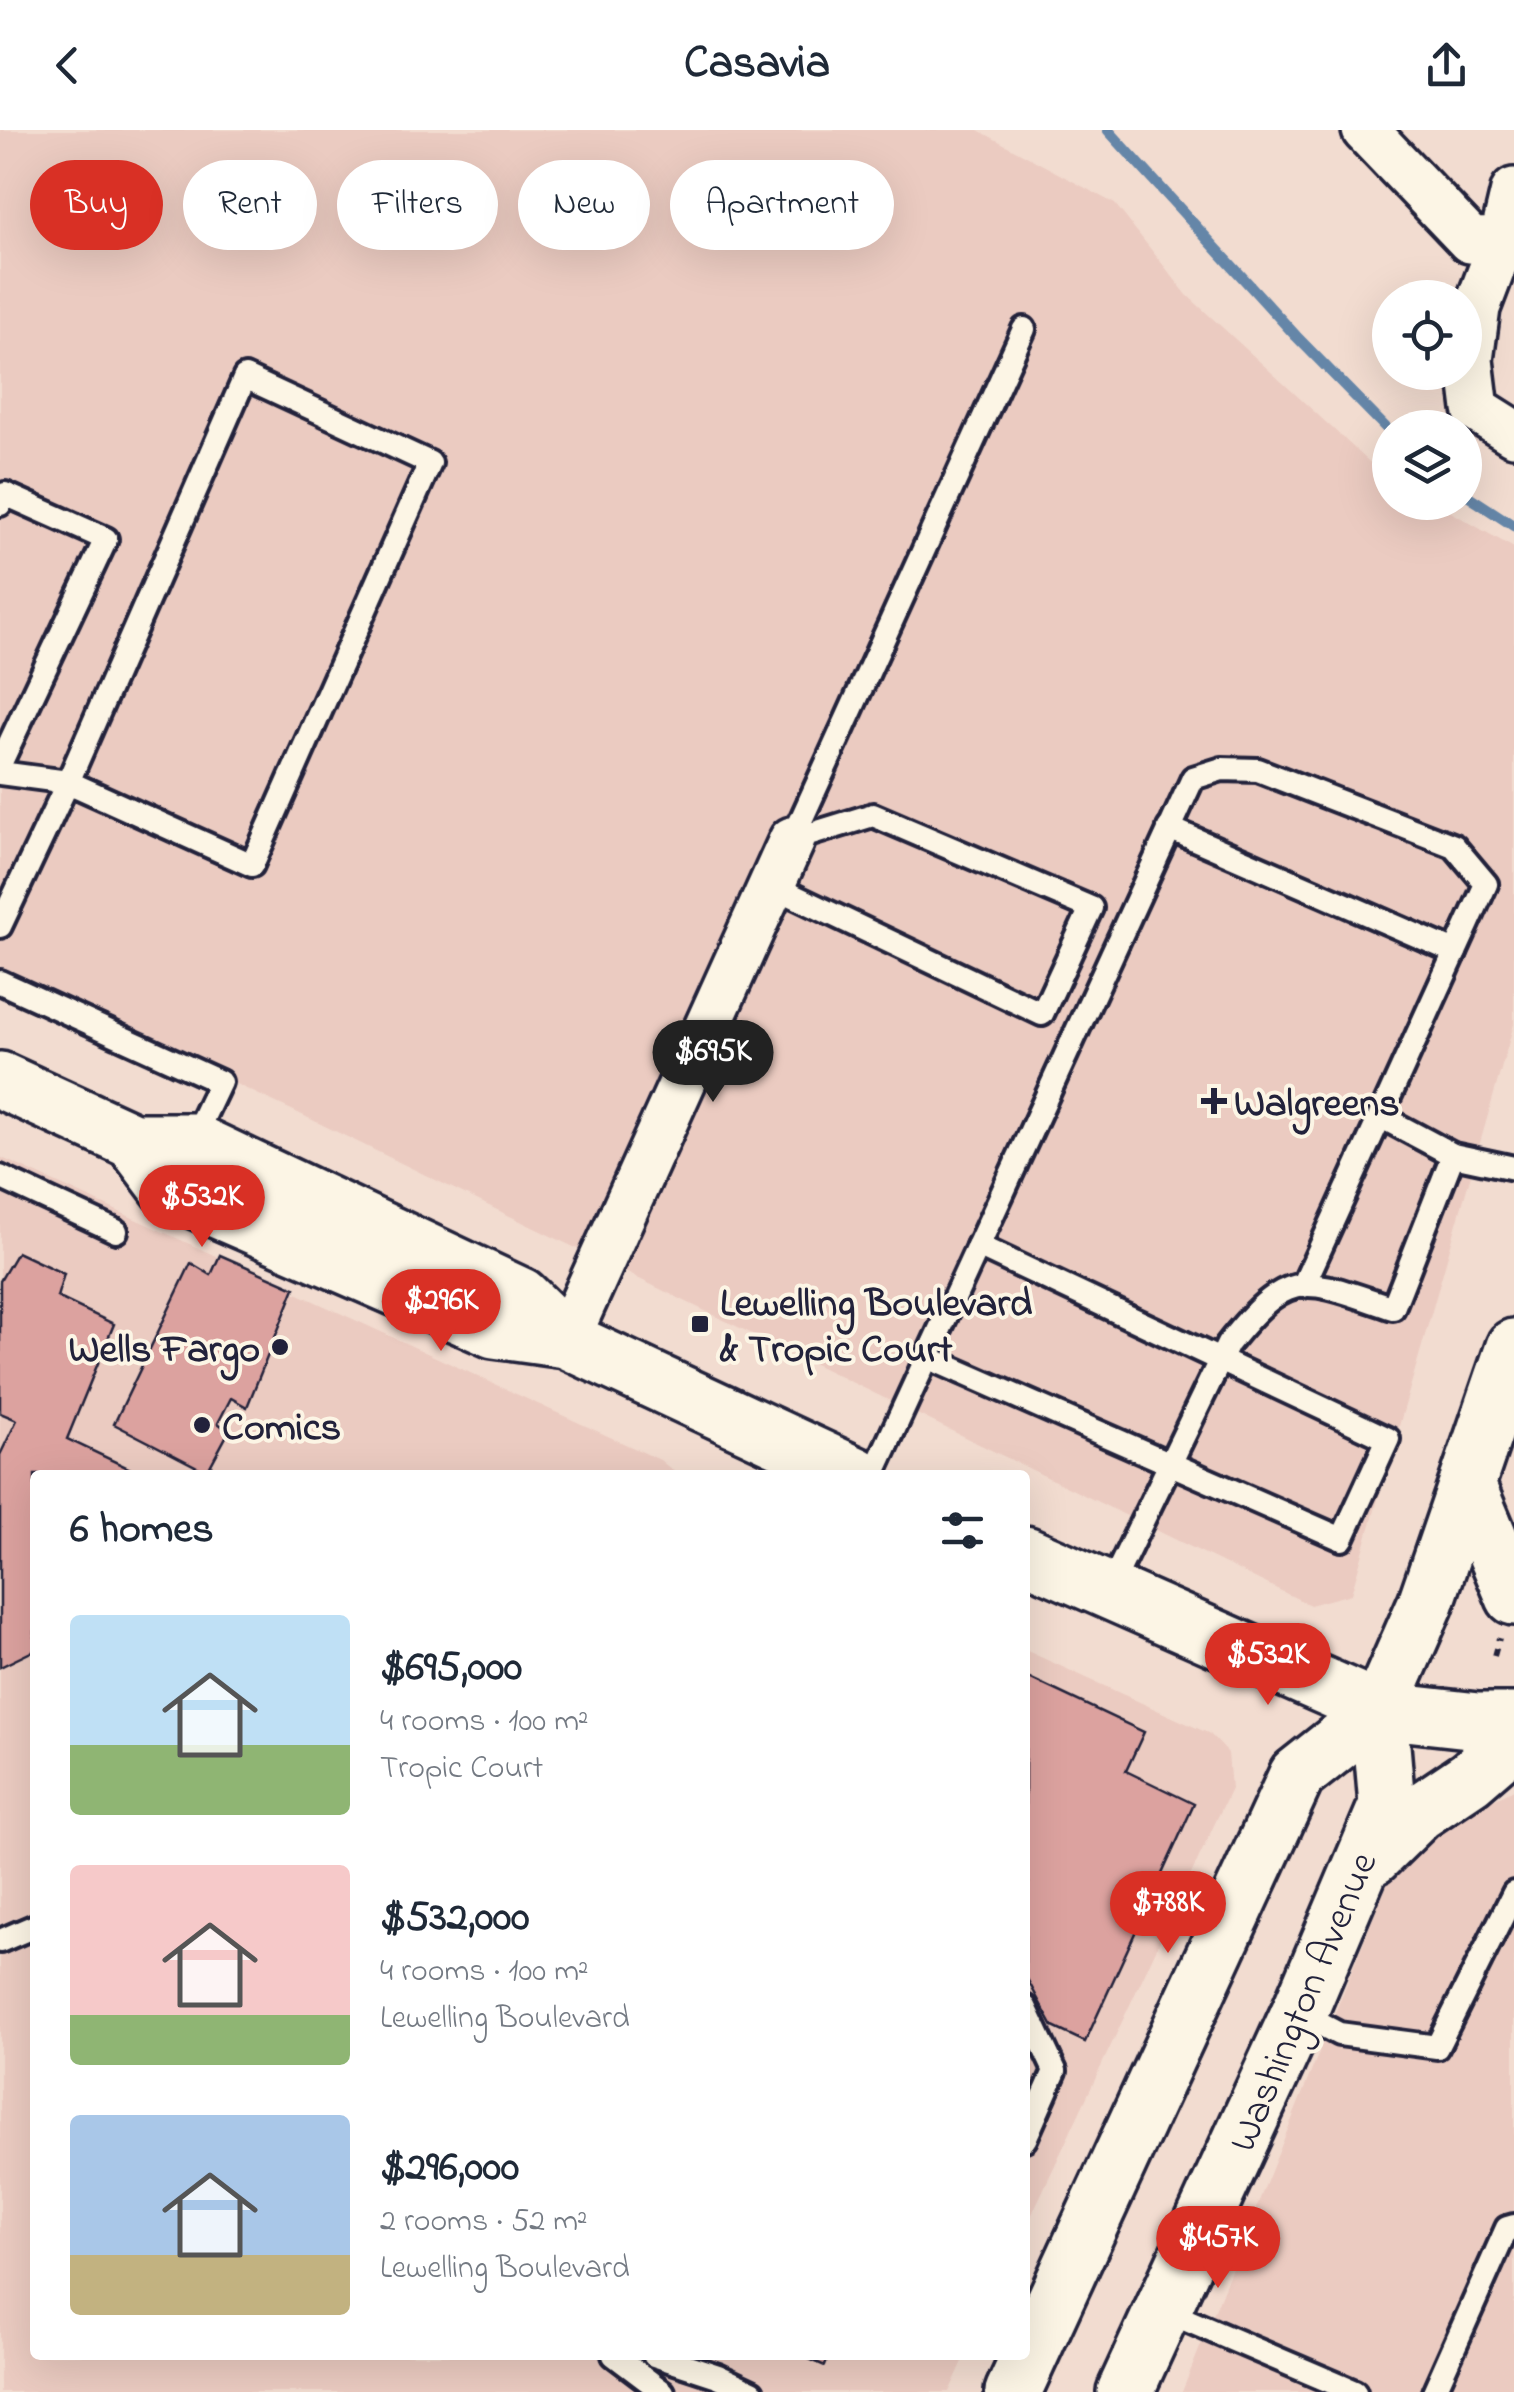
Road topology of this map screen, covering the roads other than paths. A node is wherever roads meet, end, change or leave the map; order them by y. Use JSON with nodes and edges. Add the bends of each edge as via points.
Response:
{"nodes":[{"id":1,"x":1365,"y":130,"type":"edge"},
{"id":2,"x":1514,"y":191,"type":"edge"},
{"id":3,"x":1502,"y":242,"type":"junction"},
{"id":4,"x":1024,"y":329,"type":"dead end"},
{"id":5,"x":1514,"y":433,"type":"edge"},
{"id":6,"x":2,"y":499,"type":"edge"},
{"id":7,"x":0,"y":764,"type":"edge"},
{"id":8,"x":0,"y":773,"type":"edge"},
{"id":9,"x":68,"y":782,"type":"junction"},
{"id":10,"x":1169,"y":828,"type":"junction"},
{"id":11,"x":792,"y":840,"type":"junction"},
{"id":12,"x":771,"y":886,"type":"junction"},
{"id":13,"x":0,"y":926,"type":"edge"},
{"id":14,"x":1456,"y":952,"type":"junction"},
{"id":15,"x":0,"y":982,"type":"edge"},
{"id":16,"x":0,"y":1080,"type":"edge"},
{"id":17,"x":1380,"y":1116,"type":"junction"},
{"id":18,"x":133,"y":1141,"type":"junction"},
{"id":19,"x":192,"y":1142,"type":"junction"},
{"id":20,"x":1453,"y":1155,"type":"junction"},
{"id":21,"x":1514,"y":1168,"type":"edge"},
{"id":22,"x":0,"y":1177,"type":"edge"},
{"id":23,"x":116,"y":1231,"type":"dead end"},
{"id":24,"x":978,"y":1246,"type":"junction"},
{"id":25,"x":1303,"y":1286,"type":"junction"},
{"id":26,"x":566,"y":1340,"type":"junction"},
{"id":27,"x":927,"y":1357,"type":"junction"},
{"id":28,"x":1222,"y":1358,"type":"junction"},
{"id":29,"x":1509,"y":1380,"type":"edge"},
{"id":30,"x":1170,"y":1465,"type":"junction"},
{"id":31,"x":845,"y":1470,"type":"edge"},
{"id":32,"x":875,"y":1470,"type":"edge"},
{"id":33,"x":1468,"y":1487,"type":"junction"},
{"id":34,"x":1030,"y":1556,"type":"edge"},
{"id":35,"x":1108,"y":1591,"type":"junction"},
{"id":36,"x":1514,"y":1597,"type":"edge"},
{"id":37,"x":1380,"y":1710,"type":"junction"},
{"id":38,"x":1514,"y":1721,"type":"edge"},
{"id":39,"x":1514,"y":1740,"type":"edge"},
{"id":40,"x":1356,"y":1873,"type":"junction"},
{"id":41,"x":1514,"y":1893,"type":"edge"},
{"id":42,"x":30,"y":1928,"type":"edge"},
{"id":43,"x":0,"y":1942,"type":"edge"},
{"id":44,"x":1299,"y":2013,"type":"junction"},
{"id":45,"x":1030,"y":2018,"type":"edge"},
{"id":46,"x":1030,"y":2128,"type":"edge"},
{"id":47,"x":1514,"y":2226,"type":"edge"},
{"id":48,"x":1163,"y":2310,"type":"junction"},
{"id":49,"x":1030,"y":2357,"type":"edge"},
{"id":50,"x":621,"y":2360,"type":"edge"},
{"id":51,"x":669,"y":2360,"type":"edge"},
{"id":52,"x":1029,"y":2360,"type":"edge"},
{"id":53,"x":663,"y":2392,"type":"edge"},
{"id":54,"x":752,"y":2392,"type":"edge"},
{"id":55,"x":1014,"y":2392,"type":"edge"},
{"id":56,"x":1125,"y":2392,"type":"edge"},
{"id":57,"x":1355,"y":2392,"type":"edge"},
{"id":58,"x":1434,"y":2392,"type":"edge"}],
"edges":[{"from":1,"to":3,"type":"street","via":[[1470,240]]},
{"from":2,"to":3,"type":"street"},
{"from":3,"to":5,"type":"street","via":[[1477,308],[1470,360],[1476,409]]},
{"from":4,"to":11,"type":"lane"},
{"from":6,"to":7,"type":"lane","via":[[106,539]]},
{"from":8,"to":9,"type":"lane"},
{"from":9,"to":9,"type":"lane","via":[[245,377],[430,464],[252,865]]},
{"from":9,"to":13,"type":"lane"},
{"from":10,"to":14,"type":"lane"},
{"from":10,"to":14,"type":"lane","via":[[1193,778],[1222,769],[1258,770],[1454,846],[1486,884]]},
{"from":10,"to":24,"type":"lane"},
{"from":11,"to":12,"type":"street"},
{"from":11,"to":12,"type":"lane","via":[[874,815],[1091,908],[1042,1014]]},
{"from":12,"to":26,"type":"street"},
{"from":14,"to":17,"type":"lane"},
{"from":15,"to":19,"type":"lane","via":[[220,1082]]},
{"from":16,"to":18,"type":"main road"},
{"from":17,"to":20,"type":"lane"},
{"from":17,"to":25,"type":"lane"},
{"from":18,"to":19,"type":"main road"},
{"from":18,"to":26,"type":"main road","via":[[169,1189],[494,1330]]},
{"from":19,"to":26,"type":"main road","via":[[521,1296]]},
{"from":20,"to":21,"type":"lane"},
{"from":20,"to":25,"type":"lane","via":[[1394,1308],[1323,1284]]},
{"from":22,"to":23,"type":"lane"},
{"from":24,"to":27,"type":"lane"},
{"from":24,"to":28,"type":"lane"},
{"from":25,"to":28,"type":"lane","via":[[1287,1286],[1255,1310]]},
{"from":26,"to":31,"type":"main road"},
{"from":27,"to":30,"type":"lane"},
{"from":27,"to":32,"type":"lane"},
{"from":28,"to":30,"type":"lane"},
{"from":28,"to":30,"type":"lane","via":[[1388,1438],[1342,1538]]},
{"from":29,"to":33,"type":"main road","name":"Washington Avenue"},
{"from":30,"to":35,"type":"lane"},
{"from":33,"to":36,"type":"main road"},
{"from":33,"to":37,"type":"main road","name":"Washington Avenue"},
{"from":34,"to":35,"type":"main road"},
{"from":35,"to":37,"type":"main road"},
{"from":37,"to":38,"type":"main road"},
{"from":37,"to":40,"type":"main road","name":"Washington Avenue","via":[[1387,1805]]},
{"from":37,"to":49,"type":"main road","name":"Washington Avenue","via":[[1297,1775]]},
{"from":39,"to":40,"type":"main road","via":[[1418,1812]]},
{"from":40,"to":44,"type":"main road","name":"Washington Avenue"},
{"from":41,"to":44,"type":"lane","via":[[1437,2047],[1339,2034]]},
{"from":42,"to":43,"type":"lane"},
{"from":44,"to":48,"type":"main road","name":"Washington Avenue"},
{"from":45,"to":46,"type":"lane","via":[[1055,2071]]},
{"from":47,"to":58,"type":"lane","via":[[1507,2228]]},
{"from":48,"to":56,"type":"main road","name":"Washington Avenue"},
{"from":48,"to":57,"type":"lane"},
{"from":50,"to":53,"type":"lane"},
{"from":51,"to":54,"type":"lane"},
{"from":52,"to":55,"type":"main road","name":"Washington Avenue"}]}
